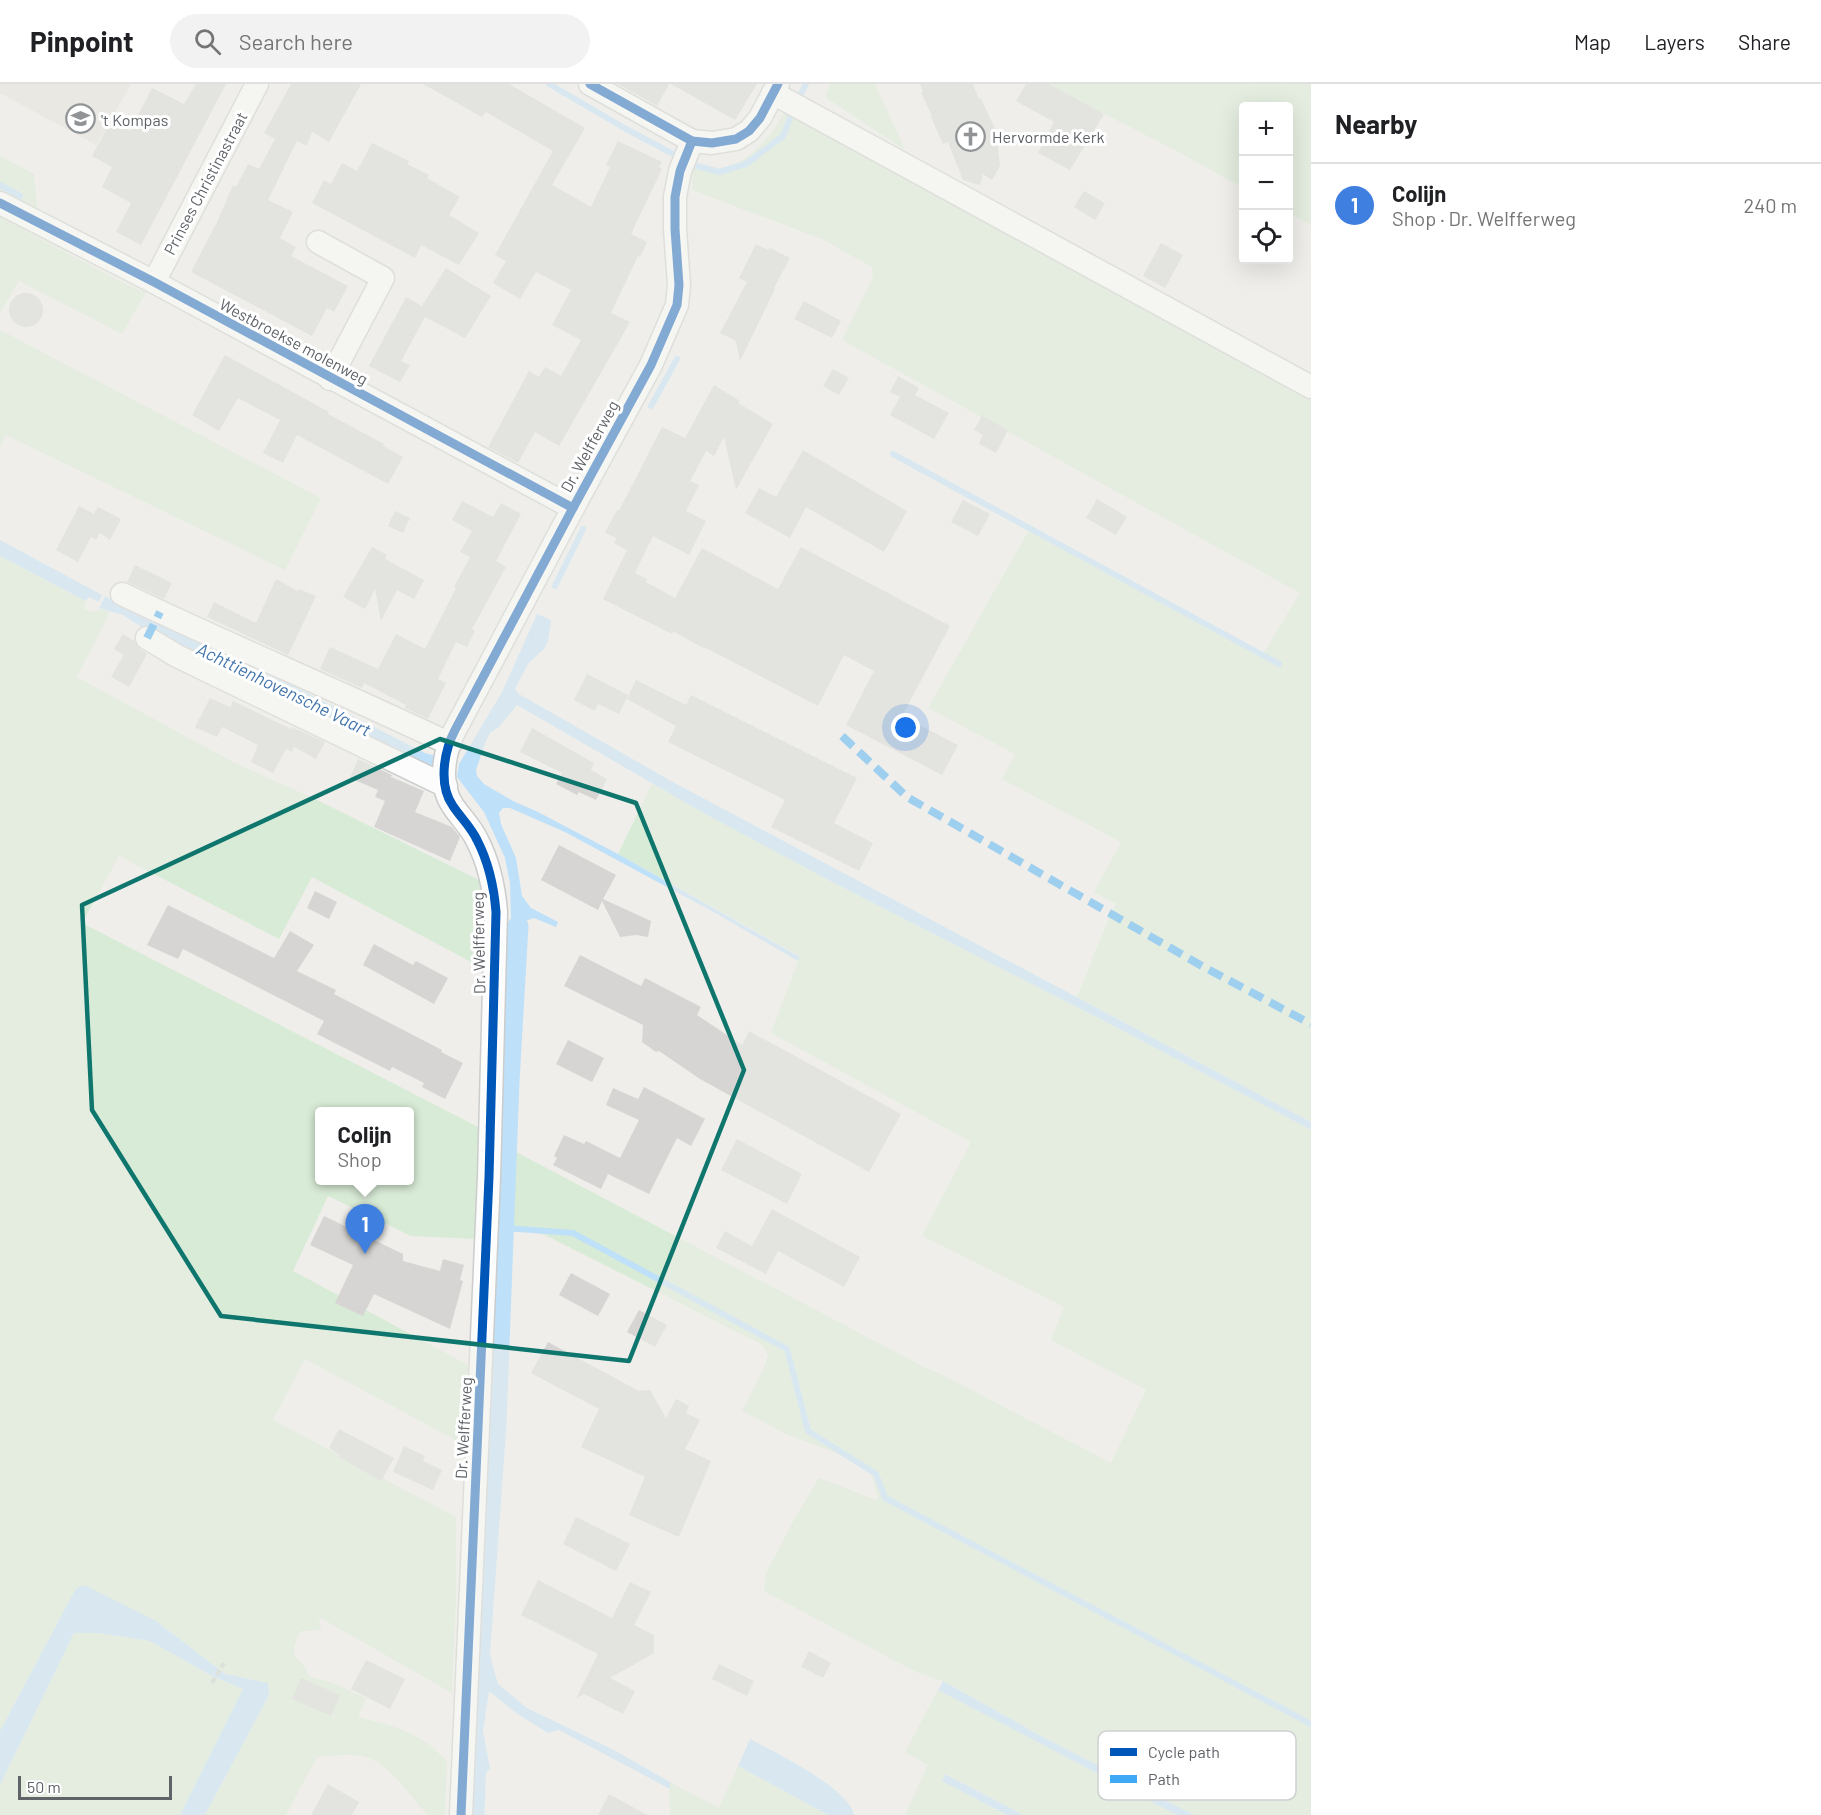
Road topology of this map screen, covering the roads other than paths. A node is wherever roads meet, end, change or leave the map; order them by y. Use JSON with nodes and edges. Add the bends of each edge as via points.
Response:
{"nodes":[{"id":1,"x":257,"y":84,"type":"edge"},
{"id":2,"x":590,"y":84,"type":"edge"},
{"id":3,"x":776,"y":89,"type":"edge"},
{"id":4,"x":688,"y":152,"type":"junction"},
{"id":5,"x":0,"y":203,"type":"edge"},
{"id":6,"x":318,"y":242,"type":"dead end"},
{"id":7,"x":154,"y":282,"type":"junction"},
{"id":8,"x":330,"y":378,"type":"junction"},
{"id":9,"x":1311,"y":387,"type":"edge"},
{"id":10,"x":573,"y":508,"type":"junction"},
{"id":11,"x":122,"y":594,"type":"dead end"},
{"id":12,"x":147,"y":638,"type":"dead end"},
{"id":13,"x":449,"y":746,"type":"junction"},
{"id":14,"x":445,"y":784,"type":"junction"},
{"id":15,"x":461,"y":1815,"type":"edge"}],
"edges":[{"from":1,"to":7,"type":"street","name":"Prinses Christinastraat"},
{"from":2,"to":4,"type":"street"},
{"from":3,"to":4,"type":"street","via":[[760,118],[743,136]]},
{"from":3,"to":9,"type":"street"},
{"from":4,"to":10,"type":"street","name":"Dr. Welfferweg","via":[[675,197],[677,305],[651,365]]},
{"from":5,"to":7,"type":"street","name":"Westbroekse molenweg"},
{"from":6,"to":8,"type":"street","via":[[383,278]]},
{"from":7,"to":8,"type":"street","name":"Westbroekse molenweg"},
{"from":8,"to":10,"type":"street","name":"Westbroekse molenweg"},
{"from":10,"to":13,"type":"street","name":"Dr. Welfferweg"},
{"from":11,"to":13,"type":"street","via":[[356,699]]},
{"from":12,"to":14,"type":"street"},
{"from":13,"to":14,"type":"street","name":"Dr. Welfferweg"},
{"from":14,"to":15,"type":"street","name":"Dr. Welfferweg","via":[[452,805],[470,827],[485,859],[496,912],[489,1177]]}]}
